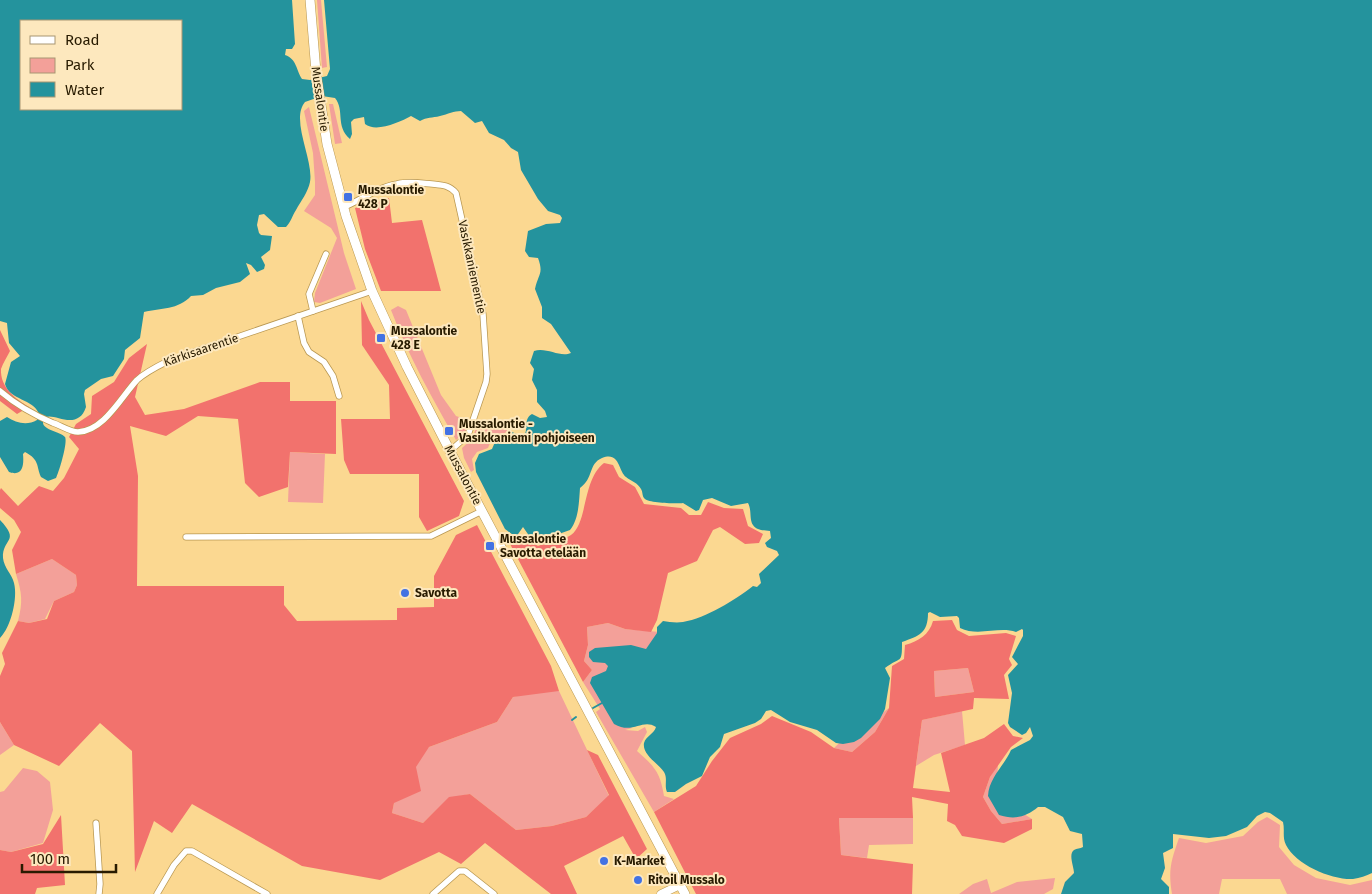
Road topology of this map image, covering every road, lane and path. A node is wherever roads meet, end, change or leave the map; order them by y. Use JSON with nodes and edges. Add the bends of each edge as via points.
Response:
{"nodes":[{"id":1,"x":310,"y":0,"type":"edge"},
{"id":2,"x":344,"y":207,"type":"junction"},
{"id":3,"x":326,"y":254,"type":"dead end"},
{"id":4,"x":372,"y":291,"type":"junction"},
{"id":5,"x":312,"y":311,"type":"junction"},
{"id":6,"x":298,"y":316,"type":"junction"},
{"id":7,"x":0,"y":391,"type":"edge"},
{"id":8,"x":339,"y":396,"type":"dead end"},
{"id":9,"x":450,"y":451,"type":"junction"},
{"id":10,"x":482,"y":511,"type":"junction"},
{"id":11,"x":186,"y":537,"type":"dead end"},
{"id":12,"x":96,"y":824,"type":"dead end"},
{"id":13,"x":680,"y":885,"type":"junction"},
{"id":14,"x":100,"y":894,"type":"edge"},
{"id":15,"x":157,"y":894,"type":"edge"},
{"id":16,"x":266,"y":894,"type":"edge"},
{"id":17,"x":433,"y":894,"type":"edge"},
{"id":18,"x":494,"y":894,"type":"edge"},
{"id":19,"x":661,"y":894,"type":"edge"},
{"id":20,"x":685,"y":894,"type":"edge"}],
"edges":[{"from":1,"to":2,"type":"main road","name":"Mussalontie","via":[[327,144]]},
{"from":2,"to":4,"type":"main road","name":"Mussalontie"},
{"from":2,"to":9,"type":"street","name":"Vasikkaniementie","via":[[381,189],[411,182],[446,186],[456,193],[483,314],[487,374],[468,435]]},
{"from":3,"to":5,"type":"street","via":[[309,294]]},
{"from":4,"to":5,"type":"street","name":"Kärkisaarentie"},
{"from":4,"to":9,"type":"main road","name":"Mussalontie"},
{"from":5,"to":6,"type":"street","name":"Kärkisaarentie"},
{"from":6,"to":7,"type":"street","name":"Kärkisaarentie","via":[[150,369],[90,430],[76,432],[50,422]]},
{"from":6,"to":8,"type":"street","via":[[304,344],[309,352],[324,362],[333,376]]},
{"from":9,"to":10,"type":"main road","name":"Mussalontie"},
{"from":10,"to":11,"type":"street","via":[[431,536]]},
{"from":10,"to":13,"type":"main road","name":"Mussalontie"},
{"from":12,"to":14,"type":"street"},
{"from":13,"to":19,"type":"street"},
{"from":13,"to":20,"type":"main road","name":"Mussalontie"},
{"from":15,"to":16,"type":"street","via":[[186,851],[192,851]]},
{"from":17,"to":18,"type":"street","via":[[459,871],[464,871]]}]}
